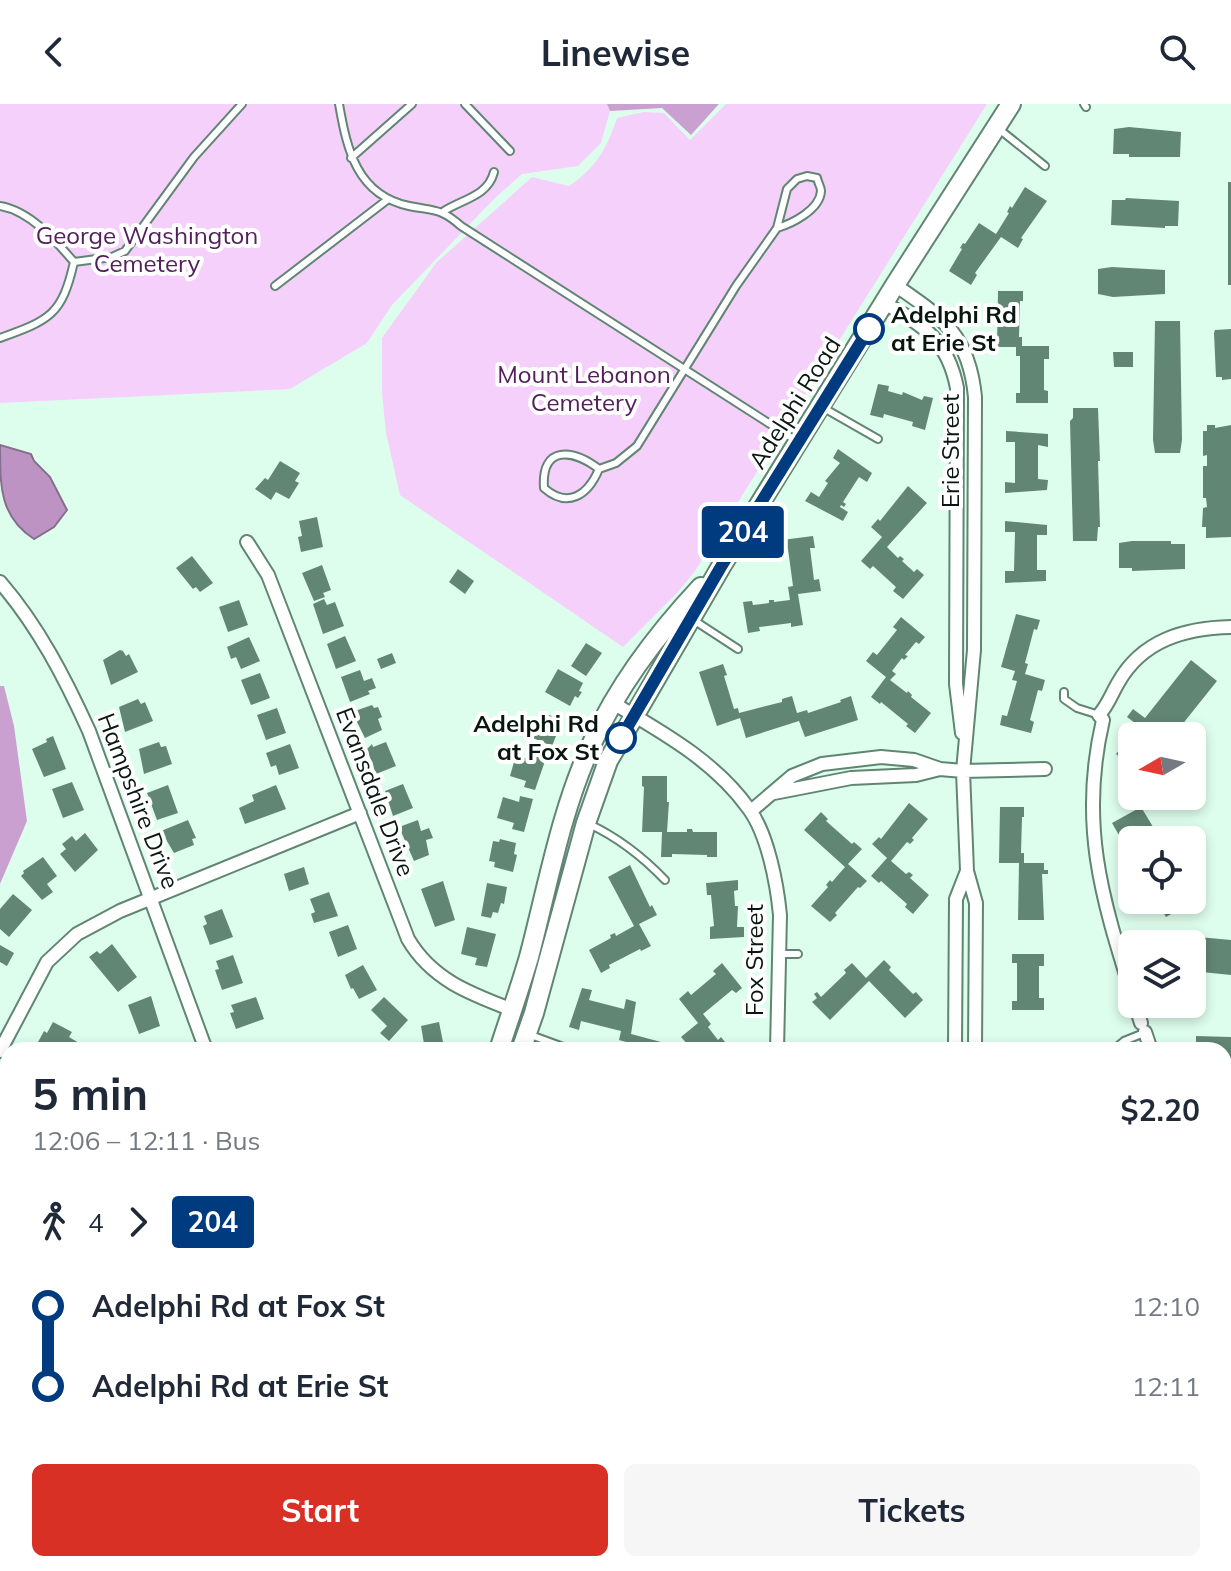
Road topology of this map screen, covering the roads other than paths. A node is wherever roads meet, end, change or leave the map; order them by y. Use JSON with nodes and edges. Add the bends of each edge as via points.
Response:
{"nodes":[{"id":1,"x":242,"y":104,"type":"edge"},
{"id":2,"x":339,"y":104,"type":"edge"},
{"id":3,"x":412,"y":104,"type":"edge"},
{"id":4,"x":465,"y":104,"type":"edge"},
{"id":5,"x":1011,"y":104,"type":"edge"},
{"id":6,"x":997,"y":127,"type":"junction"},
{"id":7,"x":510,"y":151,"type":"dead end"},
{"id":8,"x":351,"y":158,"type":"junction"},
{"id":9,"x":1045,"y":166,"type":"dead end"},
{"id":10,"x":494,"y":172,"type":"dead end"},
{"id":11,"x":387,"y":200,"type":"junction"},
{"id":12,"x":0,"y":206,"type":"edge"},
{"id":13,"x":444,"y":211,"type":"junction"},
{"id":14,"x":777,"y":228,"type":"junction"},
{"id":15,"x":74,"y":262,"type":"junction"},
{"id":16,"x":895,"y":285,"type":"junction"},
{"id":17,"x":275,"y":286,"type":"dead end"},
{"id":18,"x":884,"y":303,"type":"junction"},
{"id":19,"x":0,"y":338,"type":"edge"},
{"id":20,"x":685,"y":371,"type":"junction"},
{"id":21,"x":822,"y":407,"type":"junction"},
{"id":22,"x":878,"y":439,"type":"dead end"},
{"id":23,"x":799,"y":443,"type":"junction"},
{"id":24,"x":599,"y":469,"type":"junction"},
{"id":25,"x":247,"y":542,"type":"dead end"},
{"id":26,"x":722,"y":565,"type":"junction"},
{"id":27,"x":0,"y":582,"type":"edge"},
{"id":28,"x":692,"y":619,"type":"junction"},
{"id":29,"x":1231,"y":627,"type":"edge"},
{"id":30,"x":956,"y":648,"type":"junction"},
{"id":31,"x":738,"y":649,"type":"dead end"},
{"id":32,"x":974,"y":650,"type":"junction"},
{"id":33,"x":1064,"y":692,"type":"dead end"},
{"id":34,"x":613,"y":703,"type":"junction"},
{"id":35,"x":633,"y":715,"type":"junction"},
{"id":36,"x":1099,"y":715,"type":"junction"},
{"id":37,"x":964,"y":752,"type":"junction"},
{"id":38,"x":897,"y":758,"type":"junction"},
{"id":39,"x":822,"y":764,"type":"junction"},
{"id":40,"x":940,"y":769,"type":"junction"},
{"id":41,"x":1045,"y":769,"type":"dead end"},
{"id":42,"x":963,"y":771,"type":"junction"},
{"id":43,"x":895,"y":776,"type":"junction"},
{"id":44,"x":825,"y":784,"type":"junction"},
{"id":45,"x":774,"y":793,"type":"junction"},
{"id":46,"x":751,"y":811,"type":"junction"},
{"id":47,"x":360,"y":813,"type":"junction"},
{"id":48,"x":586,"y":823,"type":"junction"},
{"id":49,"x":967,"y":871,"type":"junction"},
{"id":50,"x":665,"y":880,"type":"dead end"},
{"id":51,"x":151,"y":898,"type":"junction"},
{"id":52,"x":956,"y":910,"type":"junction"},
{"id":53,"x":976,"y":910,"type":"junction"},
{"id":54,"x":1118,"y":943,"type":"edge"},
{"id":55,"x":779,"y":954,"type":"junction"},
{"id":56,"x":798,"y":954,"type":"dead end"},
{"id":57,"x":513,"y":1010,"type":"junction"},
{"id":58,"x":1140,"y":1018,"type":"edge"},
{"id":59,"x":1143,"y":1028,"type":"junction"},
{"id":60,"x":5,"y":1042,"type":"edge"},
{"id":61,"x":203,"y":1042,"type":"edge"},
{"id":62,"x":502,"y":1042,"type":"edge"},
{"id":63,"x":524,"y":1042,"type":"edge"},
{"id":64,"x":777,"y":1042,"type":"edge"},
{"id":65,"x":955,"y":1042,"type":"edge"},
{"id":66,"x":975,"y":1042,"type":"edge"},
{"id":67,"x":1123,"y":1042,"type":"edge"},
{"id":68,"x":1148,"y":1042,"type":"edge"}],
"edges":[{"from":1,"to":15,"type":"lane","via":[[194,157],[125,251]]},
{"from":2,"to":8,"type":"lane"},
{"from":3,"to":8,"type":"lane"},
{"from":4,"to":7,"type":"lane"},
{"from":5,"to":6,"type":"main road","name":"Adelphi Road"},
{"from":6,"to":9,"type":"lane"},
{"from":6,"to":16,"type":"main road","name":"Adelphi Road"},
{"from":8,"to":11,"type":"lane"},
{"from":10,"to":13,"type":"lane","via":[[485,190]]},
{"from":11,"to":13,"type":"lane"},
{"from":11,"to":17,"type":"lane"},
{"from":12,"to":15,"type":"lane","via":[[33,221]]},
{"from":13,"to":20,"type":"lane"},
{"from":14,"to":14,"type":"lane","via":[[817,202],[817,178],[797,179],[787,189]]},
{"from":14,"to":20,"type":"lane"},
{"from":15,"to":19,"type":"lane","via":[[51,316]]},
{"from":16,"to":18,"type":"main road","name":"Adelphi Road"},
{"from":16,"to":32,"type":"street","name":"Erie Street","via":[[954,333],[972,370]]},
{"from":18,"to":21,"type":"main road","name":"Adelphi Road"},
{"from":18,"to":30,"type":"street","name":"Erie Street","via":[[913,319],[952,364],[957,388]]},
{"from":20,"to":23,"type":"lane"},
{"from":20,"to":24,"type":"lane","via":[[637,446]]},
{"from":21,"to":22,"type":"lane"},
{"from":21,"to":23,"type":"main road","name":"Adelphi Road"},
{"from":23,"to":26,"type":"main road","name":"Adelphi Road"},
{"from":24,"to":24,"type":"lane","via":[[584,458],[553,458],[543,472],[544,488],[567,499],[593,483]]},
{"from":25,"to":47,"type":"street","name":"Evansdale Drive","via":[[268,575]]},
{"from":26,"to":28,"type":"main road","name":"Adelphi Road"},
{"from":26,"to":34,"type":"main road","name":"Adelphi Road","via":[[635,666]]},
{"from":27,"to":51,"type":"street","name":"Hampshire Drive","via":[[30,620],[69,689]]},
{"from":28,"to":31,"type":"lane"},
{"from":28,"to":35,"type":"main road","name":"Adelphi Road"},
{"from":29,"to":36,"type":"street","via":[[1185,631],[1159,642],[1135,661]]},
{"from":30,"to":32,"type":"street"},
{"from":30,"to":37,"type":"street","name":"Erie Street"},
{"from":32,"to":37,"type":"street","name":"Erie Street"},
{"from":33,"to":36,"type":"lane","via":[[1064,699],[1077,708]]},
{"from":34,"to":35,"type":"street","name":"Fox Street"},
{"from":34,"to":57,"type":"main road","name":"Adelphi Road","via":[[575,787]]},
{"from":35,"to":46,"type":"street","name":"Fox Street","via":[[690,750]]},
{"from":35,"to":48,"type":"main road","name":"Adelphi Road","via":[[608,761]]},
{"from":36,"to":54,"type":"street","via":[[1103,720],[1091,823]]},
{"from":37,"to":42,"type":"street","name":"Erie Street"},
{"from":38,"to":39,"type":"street"},
{"from":38,"to":40,"type":"street"},
{"from":38,"to":43,"type":"street"},
{"from":39,"to":44,"type":"street"},
{"from":39,"to":45,"type":"street","via":[[792,776]]},
{"from":40,"to":42,"type":"street"},
{"from":40,"to":43,"type":"street"},
{"from":41,"to":42,"type":"street"},
{"from":42,"to":49,"type":"street","name":"Erie Street"},
{"from":43,"to":44,"type":"street"},
{"from":44,"to":45,"type":"street"},
{"from":45,"to":46,"type":"street"},
{"from":46,"to":55,"type":"street","name":"Fox Street","via":[[778,895]]},
{"from":47,"to":51,"type":"street"},
{"from":47,"to":57,"type":"street","name":"Evansdale Drive","via":[[418,957],[456,987]]},
{"from":48,"to":50,"type":"lane","via":[[613,835]]},
{"from":48,"to":63,"type":"main road","name":"Adelphi Road"},
{"from":49,"to":52,"type":"street","name":"Erie Street"},
{"from":49,"to":53,"type":"street","name":"Erie Street"},
{"from":51,"to":60,"type":"street","via":[[87,928],[47,962]]},
{"from":51,"to":61,"type":"street","name":"Hampshire Drive"},
{"from":52,"to":53,"type":"street"},
{"from":52,"to":65,"type":"street","name":"Erie Street"},
{"from":53,"to":66,"type":"street","name":"Erie Street"},
{"from":55,"to":56,"type":"lane"},
{"from":55,"to":64,"type":"street","name":"Fox Street"},
{"from":57,"to":62,"type":"main road","name":"Adelphi Road"},
{"from":58,"to":59,"type":"street"},
{"from":59,"to":67,"type":"lane"},
{"from":59,"to":68,"type":"street"}]}
